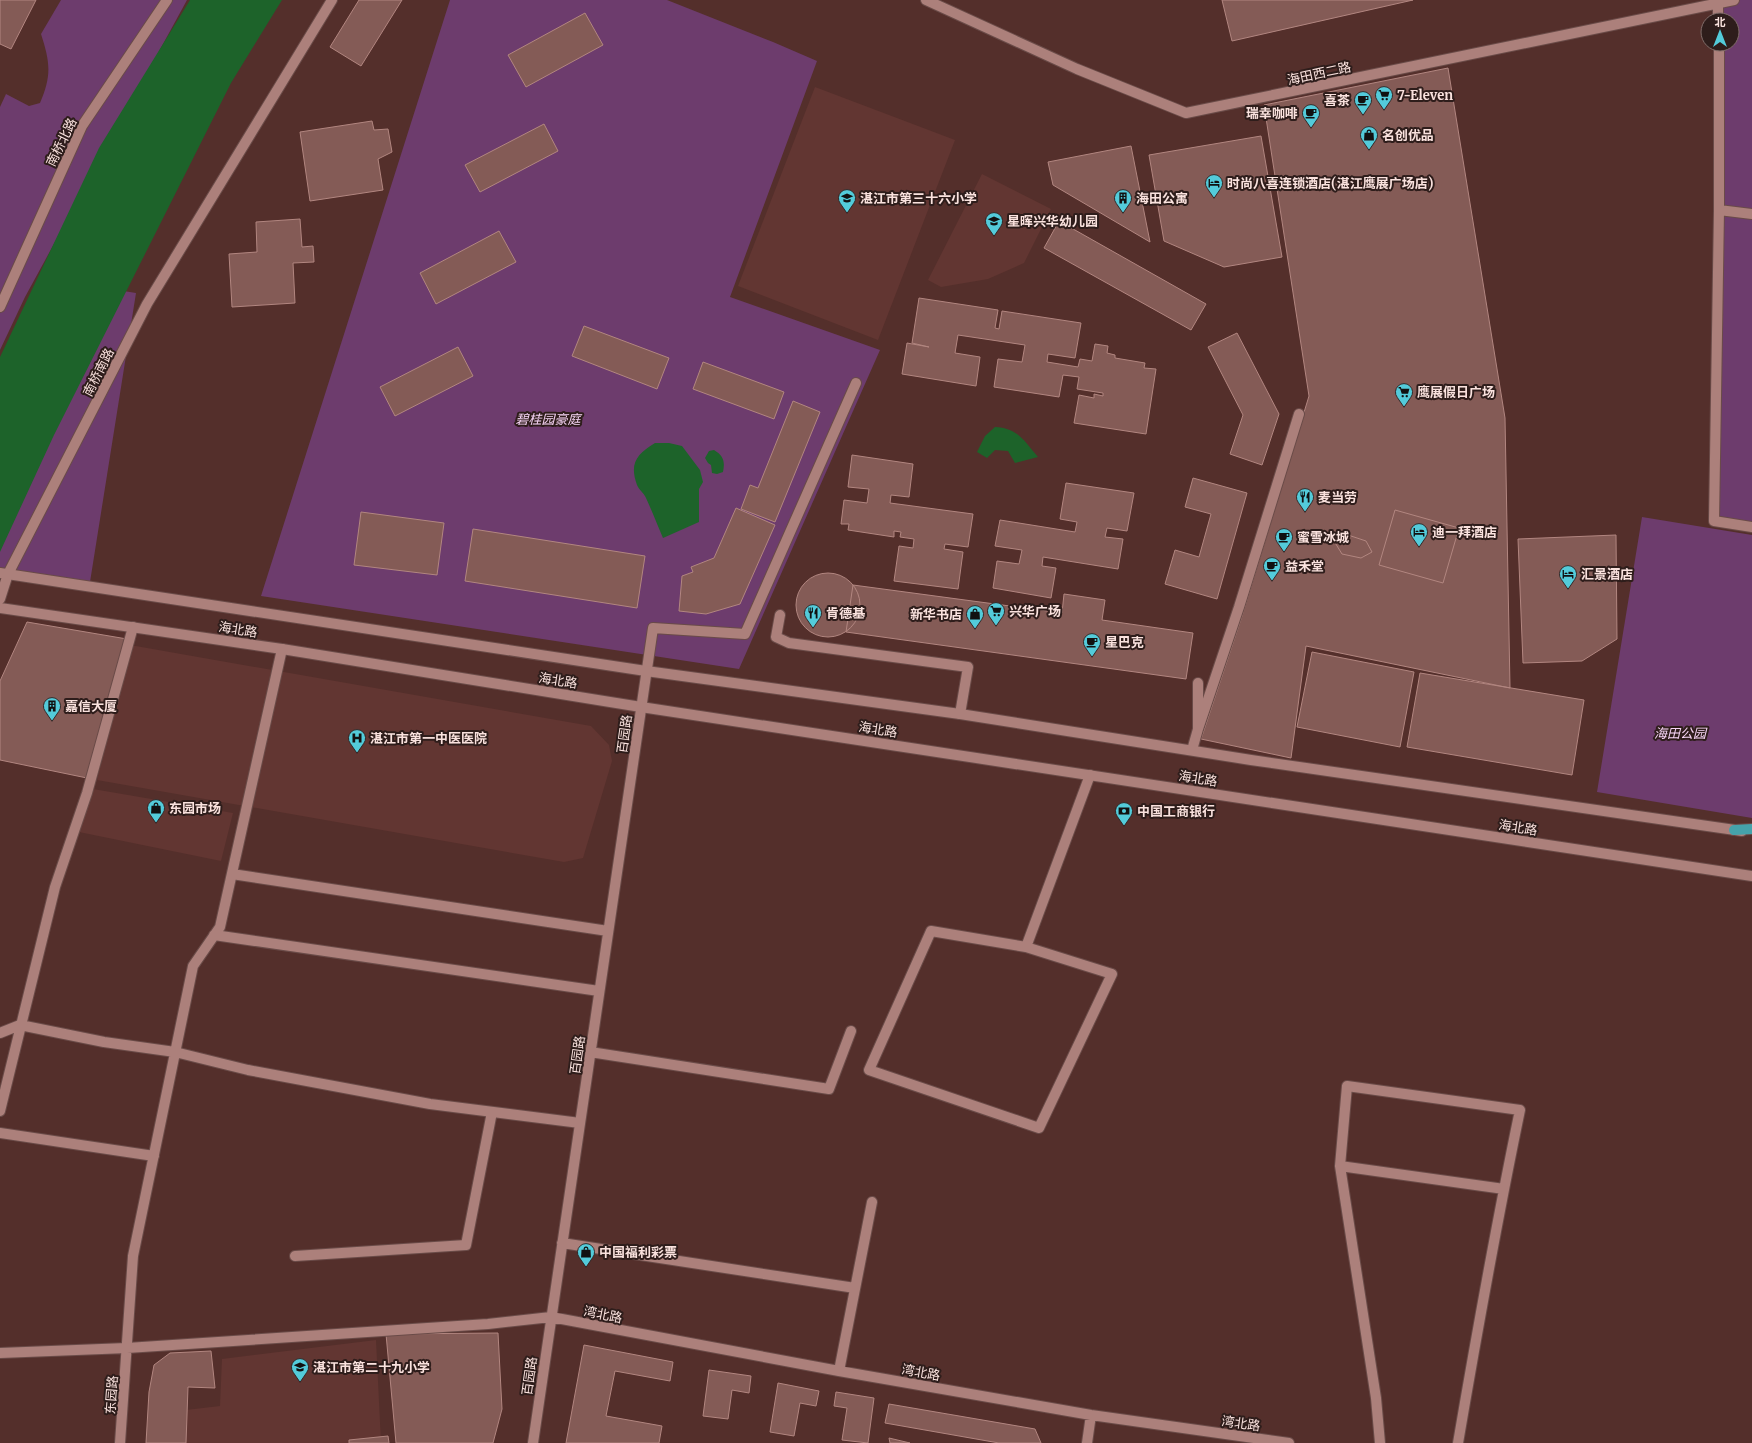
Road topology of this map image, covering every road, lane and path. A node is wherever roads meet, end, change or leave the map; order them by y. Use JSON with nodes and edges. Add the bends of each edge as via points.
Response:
{"nodes":[{"id":1,"x":167,"y":0,"type":"edge"},
{"id":2,"x":332,"y":0,"type":"edge"},
{"id":3,"x":926,"y":0,"type":"edge"},
{"id":4,"x":1734,"y":0,"type":"edge"},
{"id":5,"x":1718,"y":4,"type":"junction"},
{"id":6,"x":1718,"y":12,"type":"edge"},
{"id":7,"x":1719,"y":52,"type":"edge"},
{"id":8,"x":1719,"y":210,"type":"junction"},
{"id":9,"x":1752,"y":214,"type":"edge"},
{"id":10,"x":0,"y":307,"type":"edge"},
{"id":11,"x":856,"y":383,"type":"dead end"},
{"id":12,"x":1299,"y":414,"type":"dead end"},
{"id":13,"x":1752,"y":527,"type":"edge"},
{"id":14,"x":4,"y":574,"type":"edge"},
{"id":15,"x":0,"y":599,"type":"edge"},
{"id":16,"x":0,"y":608,"type":"edge"},
{"id":17,"x":780,"y":615,"type":"dead end"},
{"id":18,"x":133,"y":627,"type":"junction"},
{"id":19,"x":282,"y":649,"type":"junction"},
{"id":20,"x":646,"y":671,"type":"junction"},
{"id":21,"x":1198,"y":683,"type":"dead end"},
{"id":22,"x":641,"y":707,"type":"junction"},
{"id":23,"x":960,"y":714,"type":"junction"},
{"id":24,"x":1198,"y":729,"type":"junction"},
{"id":25,"x":1192,"y":750,"type":"junction"},
{"id":26,"x":1090,"y":775,"type":"junction"},
{"id":27,"x":1752,"y":828,"type":"edge"},
{"id":28,"x":1734,"y":830,"type":"junction"},
{"id":29,"x":1752,"y":832,"type":"edge"},
{"id":30,"x":232,"y":874,"type":"junction"},
{"id":31,"x":1752,"y":876,"type":"edge"},
{"id":32,"x":608,"y":931,"type":"junction"},
{"id":33,"x":214,"y":935,"type":"junction"},
{"id":34,"x":1026,"y":947,"type":"junction"},
{"id":35,"x":599,"y":991,"type":"junction"},
{"id":36,"x":20,"y":1026,"type":"junction"},
{"id":37,"x":851,"y":1031,"type":"dead end"},
{"id":38,"x":0,"y":1033,"type":"edge"},
{"id":39,"x":175,"y":1052,"type":"junction"},
{"id":40,"x":590,"y":1052,"type":"junction"},
{"id":41,"x":0,"y":1111,"type":"edge"},
{"id":42,"x":492,"y":1112,"type":"junction"},
{"id":43,"x":580,"y":1123,"type":"junction"},
{"id":44,"x":0,"y":1133,"type":"edge"},
{"id":45,"x":154,"y":1156,"type":"junction"},
{"id":46,"x":1340,"y":1166,"type":"junction"},
{"id":47,"x":1504,"y":1189,"type":"junction"},
{"id":48,"x":872,"y":1202,"type":"dead end"},
{"id":49,"x":562,"y":1243,"type":"junction"},
{"id":50,"x":295,"y":1256,"type":"dead end"},
{"id":51,"x":855,"y":1288,"type":"junction"},
{"id":52,"x":551,"y":1317,"type":"junction"},
{"id":53,"x":127,"y":1348,"type":"junction"},
{"id":54,"x":0,"y":1353,"type":"edge"},
{"id":55,"x":839,"y":1371,"type":"junction"},
{"id":56,"x":1091,"y":1415,"type":"junction"},
{"id":57,"x":120,"y":1443,"type":"edge"},
{"id":58,"x":533,"y":1443,"type":"edge"},
{"id":59,"x":1087,"y":1443,"type":"edge"},
{"id":60,"x":1289,"y":1443,"type":"edge"},
{"id":61,"x":1380,"y":1443,"type":"edge"},
{"id":62,"x":1458,"y":1443,"type":"edge"}],
"edges":[{"from":1,"to":10,"type":"street","name":"南桥北路","via":[[82,126]]},
{"from":2,"to":14,"type":"street","name":"南桥南路","via":[[147,304]]},
{"from":3,"to":5,"type":"street","name":"海田西二路","via":[[1077,69],[1186,113]]},
{"from":4,"to":5,"type":"street","name":"海田西二路"},
{"from":5,"to":6,"type":"street"},
{"from":7,"to":8,"type":"street"},
{"from":8,"to":9,"type":"street"},
{"from":8,"to":13,"type":"street","via":[[1714,521]]},
{"from":11,"to":20,"type":"street","name":"百园路","via":[[745,634],[653,628]]},
{"from":12,"to":24,"type":"street"},
{"from":14,"to":15,"type":"street","name":"南桥南路"},
{"from":14,"to":20,"type":"street","name":"海北路"},
{"from":16,"to":18,"type":"street","name":"海北路"},
{"from":17,"to":23,"type":"street","via":[[776,637],[789,643],[968,667]]},
{"from":18,"to":19,"type":"street","name":"海北路"},
{"from":18,"to":36,"type":"street","via":[[87,793],[55,887]]},
{"from":19,"to":22,"type":"street","name":"海北路"},
{"from":19,"to":30,"type":"street","name":"东园路"},
{"from":20,"to":22,"type":"street","name":"百园路"},
{"from":20,"to":23,"type":"street","name":"海北路"},
{"from":21,"to":24,"type":"street"},
{"from":22,"to":26,"type":"street","name":"海北路"},
{"from":22,"to":32,"type":"street","name":"百园路"},
{"from":23,"to":25,"type":"street","name":"海北路"},
{"from":24,"to":25,"type":"street"},
{"from":25,"to":28,"type":"street","name":"海北路"},
{"from":26,"to":31,"type":"street","name":"海北路"},
{"from":26,"to":34,"type":"street"},
{"from":27,"to":28,"type":"main road"},
{"from":28,"to":29,"type":"street","name":"海北路"},
{"from":30,"to":32,"type":"street"},
{"from":30,"to":33,"type":"street","name":"东园路","via":[[220,927]]},
{"from":32,"to":35,"type":"street","name":"百园路"},
{"from":33,"to":35,"type":"street"},
{"from":33,"to":39,"type":"street","name":"东园路","via":[[193,966]]},
{"from":34,"to":34,"type":"street","via":[[931,931],[870,1070],[1039,1128],[1112,974]]},
{"from":35,"to":40,"type":"street","name":"百园路"},
{"from":36,"to":38,"type":"street"},
{"from":36,"to":39,"type":"street"},
{"from":36,"to":41,"type":"street"},
{"from":37,"to":40,"type":"street","via":[[829,1089]]},
{"from":39,"to":42,"type":"street","via":[[248,1070],[430,1104]]},
{"from":39,"to":45,"type":"street","name":"东园路"},
{"from":40,"to":43,"type":"street","name":"百园路"},
{"from":42,"to":43,"type":"street"},
{"from":42,"to":50,"type":"street","via":[[466,1245]]},
{"from":43,"to":49,"type":"street","name":"百园路"},
{"from":44,"to":45,"type":"street"},
{"from":45,"to":53,"type":"street","name":"东园路","via":[[133,1256]]},
{"from":46,"to":47,"type":"street"},
{"from":46,"to":47,"type":"street","via":[[1347,1086],[1520,1110]]},
{"from":46,"to":61,"type":"street","via":[[1376,1398]]},
{"from":47,"to":62,"type":"street"},
{"from":48,"to":51,"type":"street"},
{"from":49,"to":51,"type":"street"},
{"from":49,"to":52,"type":"street","name":"百园路"},
{"from":51,"to":55,"type":"street"},
{"from":52,"to":53,"type":"street","name":"湾北路","via":[[488,1324]]},
{"from":52,"to":55,"type":"street","name":"湾北路"},
{"from":52,"to":58,"type":"street","name":"百园路"},
{"from":53,"to":54,"type":"street","name":"湾北路"},
{"from":53,"to":57,"type":"street","name":"东园路"},
{"from":55,"to":56,"type":"street","name":"湾北路"},
{"from":56,"to":59,"type":"street"},
{"from":56,"to":60,"type":"street","name":"湾北路"}]}
